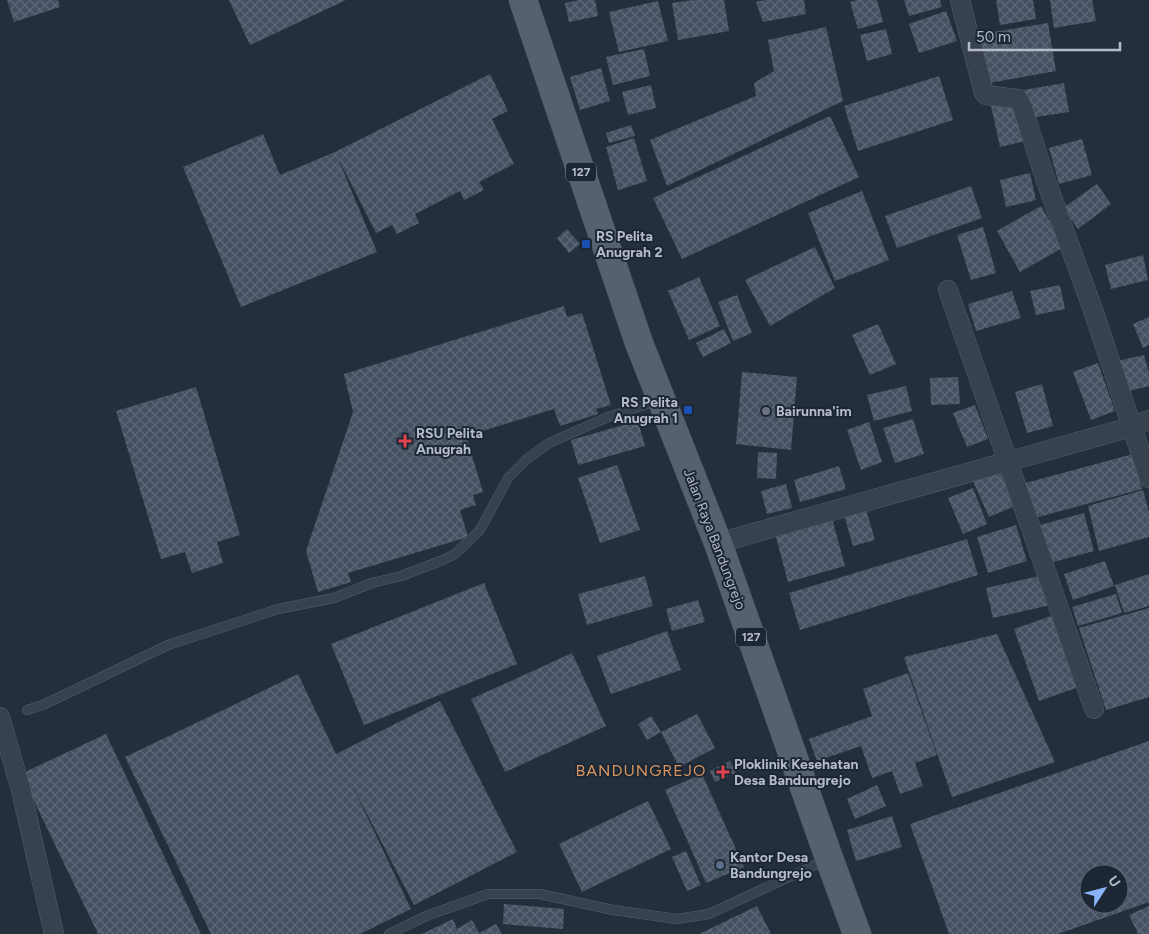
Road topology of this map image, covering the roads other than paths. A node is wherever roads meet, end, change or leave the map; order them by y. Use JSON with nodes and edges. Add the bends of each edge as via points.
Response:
{"nodes":[{"id":1,"x":523,"y":0,"type":"edge"},
{"id":2,"x":960,"y":0,"type":"edge"},
{"id":3,"x":948,"y":290,"type":"dead end"},
{"id":4,"x":662,"y":400,"type":"junction"},
{"id":5,"x":1149,"y":420,"type":"edge"},
{"id":6,"x":1131,"y":427,"type":"junction"},
{"id":7,"x":1008,"y":461,"type":"junction"},
{"id":8,"x":1149,"y":478,"type":"edge"},
{"id":9,"x":718,"y":543,"type":"junction"},
{"id":10,"x":1094,"y":709,"type":"dead end"},
{"id":11,"x":27,"y":710,"type":"dead end"},
{"id":12,"x":0,"y":717,"type":"edge"},
{"id":13,"x":829,"y":858,"type":"junction"},
{"id":14,"x":53,"y":933,"type":"edge"},
{"id":15,"x":389,"y":934,"type":"edge"},
{"id":16,"x":857,"y":934,"type":"edge"}],
"edges":[{"from":1,"to":4,"type":"main road","name":"Jalan Raya Bandungrejo","number":"127","via":[[639,343]]},
{"from":2,"to":6,"type":"street","via":[[984,93],[1018,99],[1022,106]]},
{"from":3,"to":7,"type":"street"},
{"from":4,"to":9,"type":"main road","name":"Jalan Raya Bandungrejo","number":"127"},
{"from":4,"to":11,"type":"lane","via":[[608,417],[549,443],[527,459],[508,478],[480,530],[455,554],[443,560],[334,598],[278,609],[168,644]]},
{"from":5,"to":6,"type":"street"},
{"from":6,"to":7,"type":"street"},
{"from":6,"to":8,"type":"street"},
{"from":7,"to":9,"type":"street"},
{"from":7,"to":10,"type":"street"},
{"from":9,"to":13,"type":"main road","name":"Jalan Raya Bandungrejo","number":"127"},
{"from":12,"to":14,"type":"street","via":[[21,790]]},
{"from":13,"to":15,"type":"lane","via":[[709,914],[677,919],[613,910],[540,894],[488,894],[426,916]]},
{"from":13,"to":16,"type":"main road","name":"Jalan Raya Bandungrejo","number":"127"}]}
